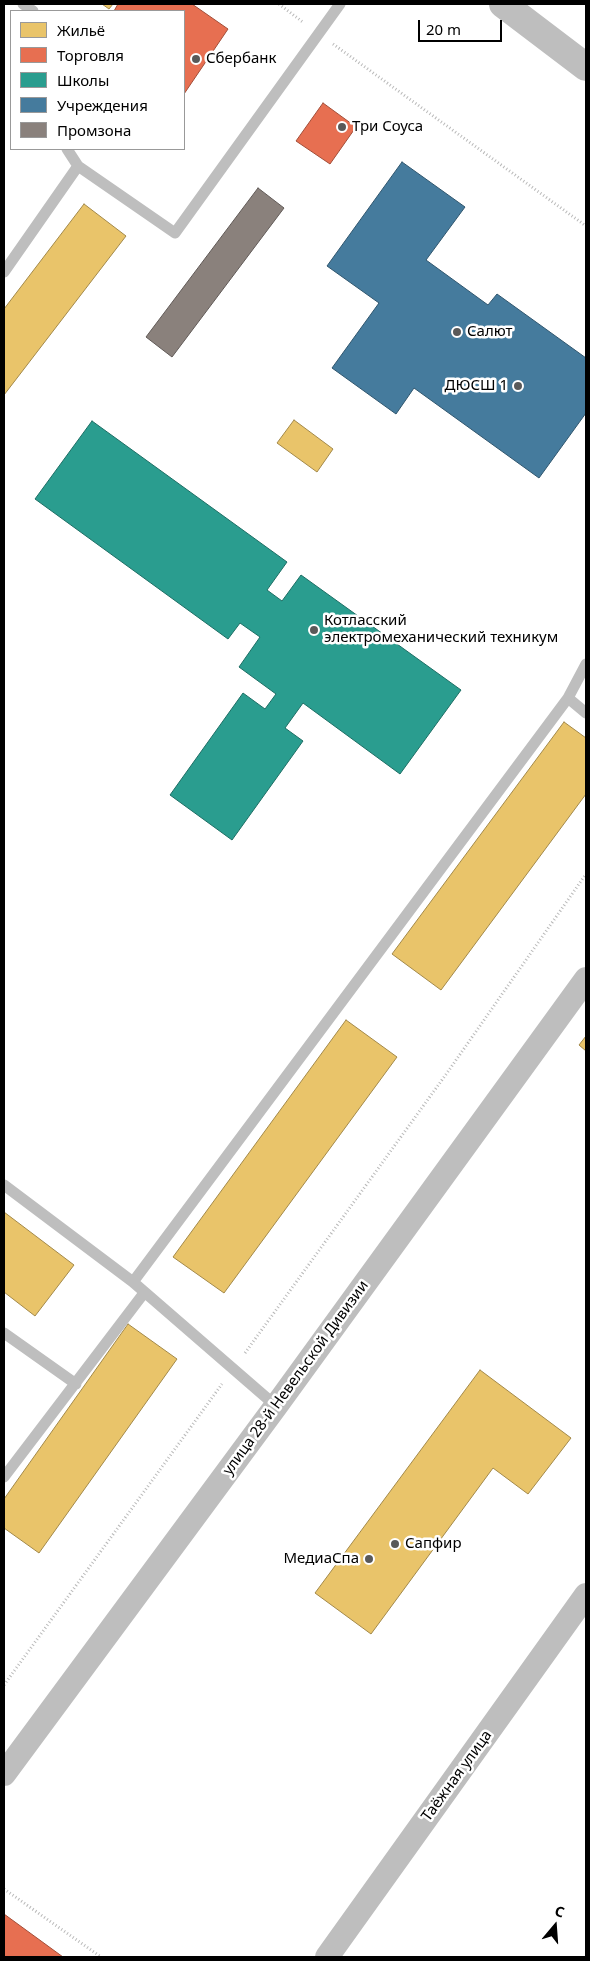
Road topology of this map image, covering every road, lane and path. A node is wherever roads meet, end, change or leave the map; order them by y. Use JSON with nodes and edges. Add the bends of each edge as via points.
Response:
{"nodes":[{"id":1,"x":279,"y":4,"type":"edge"},
{"id":2,"x":340,"y":4,"type":"edge"},
{"id":3,"x":503,"y":4,"type":"edge"},
{"id":4,"x":318,"y":34,"type":"junction"},
{"id":5,"x":584,"y":59,"type":"edge"},
{"id":6,"x":68,"y":150,"type":"edge"},
{"id":7,"x":78,"y":166,"type":"junction"},
{"id":8,"x":586,"y":226,"type":"edge"},
{"id":9,"x":4,"y":272,"type":"edge"},
{"id":10,"x":586,"y":664,"type":"edge"},
{"id":11,"x":568,"y":698,"type":"junction"},
{"id":12,"x":586,"y":713,"type":"edge"},
{"id":13,"x":586,"y":874,"type":"edge"},
{"id":14,"x":586,"y":979,"type":"edge"},
{"id":15,"x":4,"y":1185,"type":"edge"},
{"id":16,"x":133,"y":1282,"type":"junction"},
{"id":17,"x":144,"y":1293,"type":"junction"},
{"id":18,"x":4,"y":1332,"type":"edge"},
{"id":19,"x":233,"y":1370,"type":"junction"},
{"id":20,"x":76,"y":1384,"type":"junction"},
{"id":21,"x":276,"y":1406,"type":"junction"},
{"id":22,"x":4,"y":1477,"type":"edge"},
{"id":23,"x":586,"y":1595,"type":"edge"},
{"id":24,"x":4,"y":1685,"type":"edge"},
{"id":25,"x":4,"y":1774,"type":"edge"},
{"id":26,"x":4,"y":1889,"type":"edge"},
{"id":27,"x":101,"y":1957,"type":"edge"},
{"id":28,"x":327,"y":1957,"type":"edge"}],
"edges":[{"from":1,"to":4,"type":"path"},
{"from":2,"to":4,"type":"lane"},
{"from":3,"to":5,"type":"street"},
{"from":4,"to":7,"type":"lane","via":[[175,233]]},
{"from":4,"to":8,"type":"path"},
{"from":6,"to":7,"type":"lane"},
{"from":7,"to":9,"type":"lane"},
{"from":10,"to":11,"type":"lane"},
{"from":11,"to":12,"type":"lane"},
{"from":11,"to":16,"type":"lane"},
{"from":13,"to":19,"type":"path"},
{"from":14,"to":21,"type":"street","name":"улица 28-й Невельской Дивизии"},
{"from":15,"to":16,"type":"lane"},
{"from":16,"to":17,"type":"lane"},
{"from":17,"to":19,"type":"lane"},
{"from":17,"to":20,"type":"lane"},
{"from":18,"to":20,"type":"lane"},
{"from":19,"to":21,"type":"lane"},
{"from":19,"to":24,"type":"path"},
{"from":20,"to":22,"type":"lane"},
{"from":21,"to":25,"type":"street","name":"улица 28-й Невельской Дивизии"},
{"from":23,"to":28,"type":"street","name":"Таёжная улица"},
{"from":26,"to":27,"type":"path"}]}
